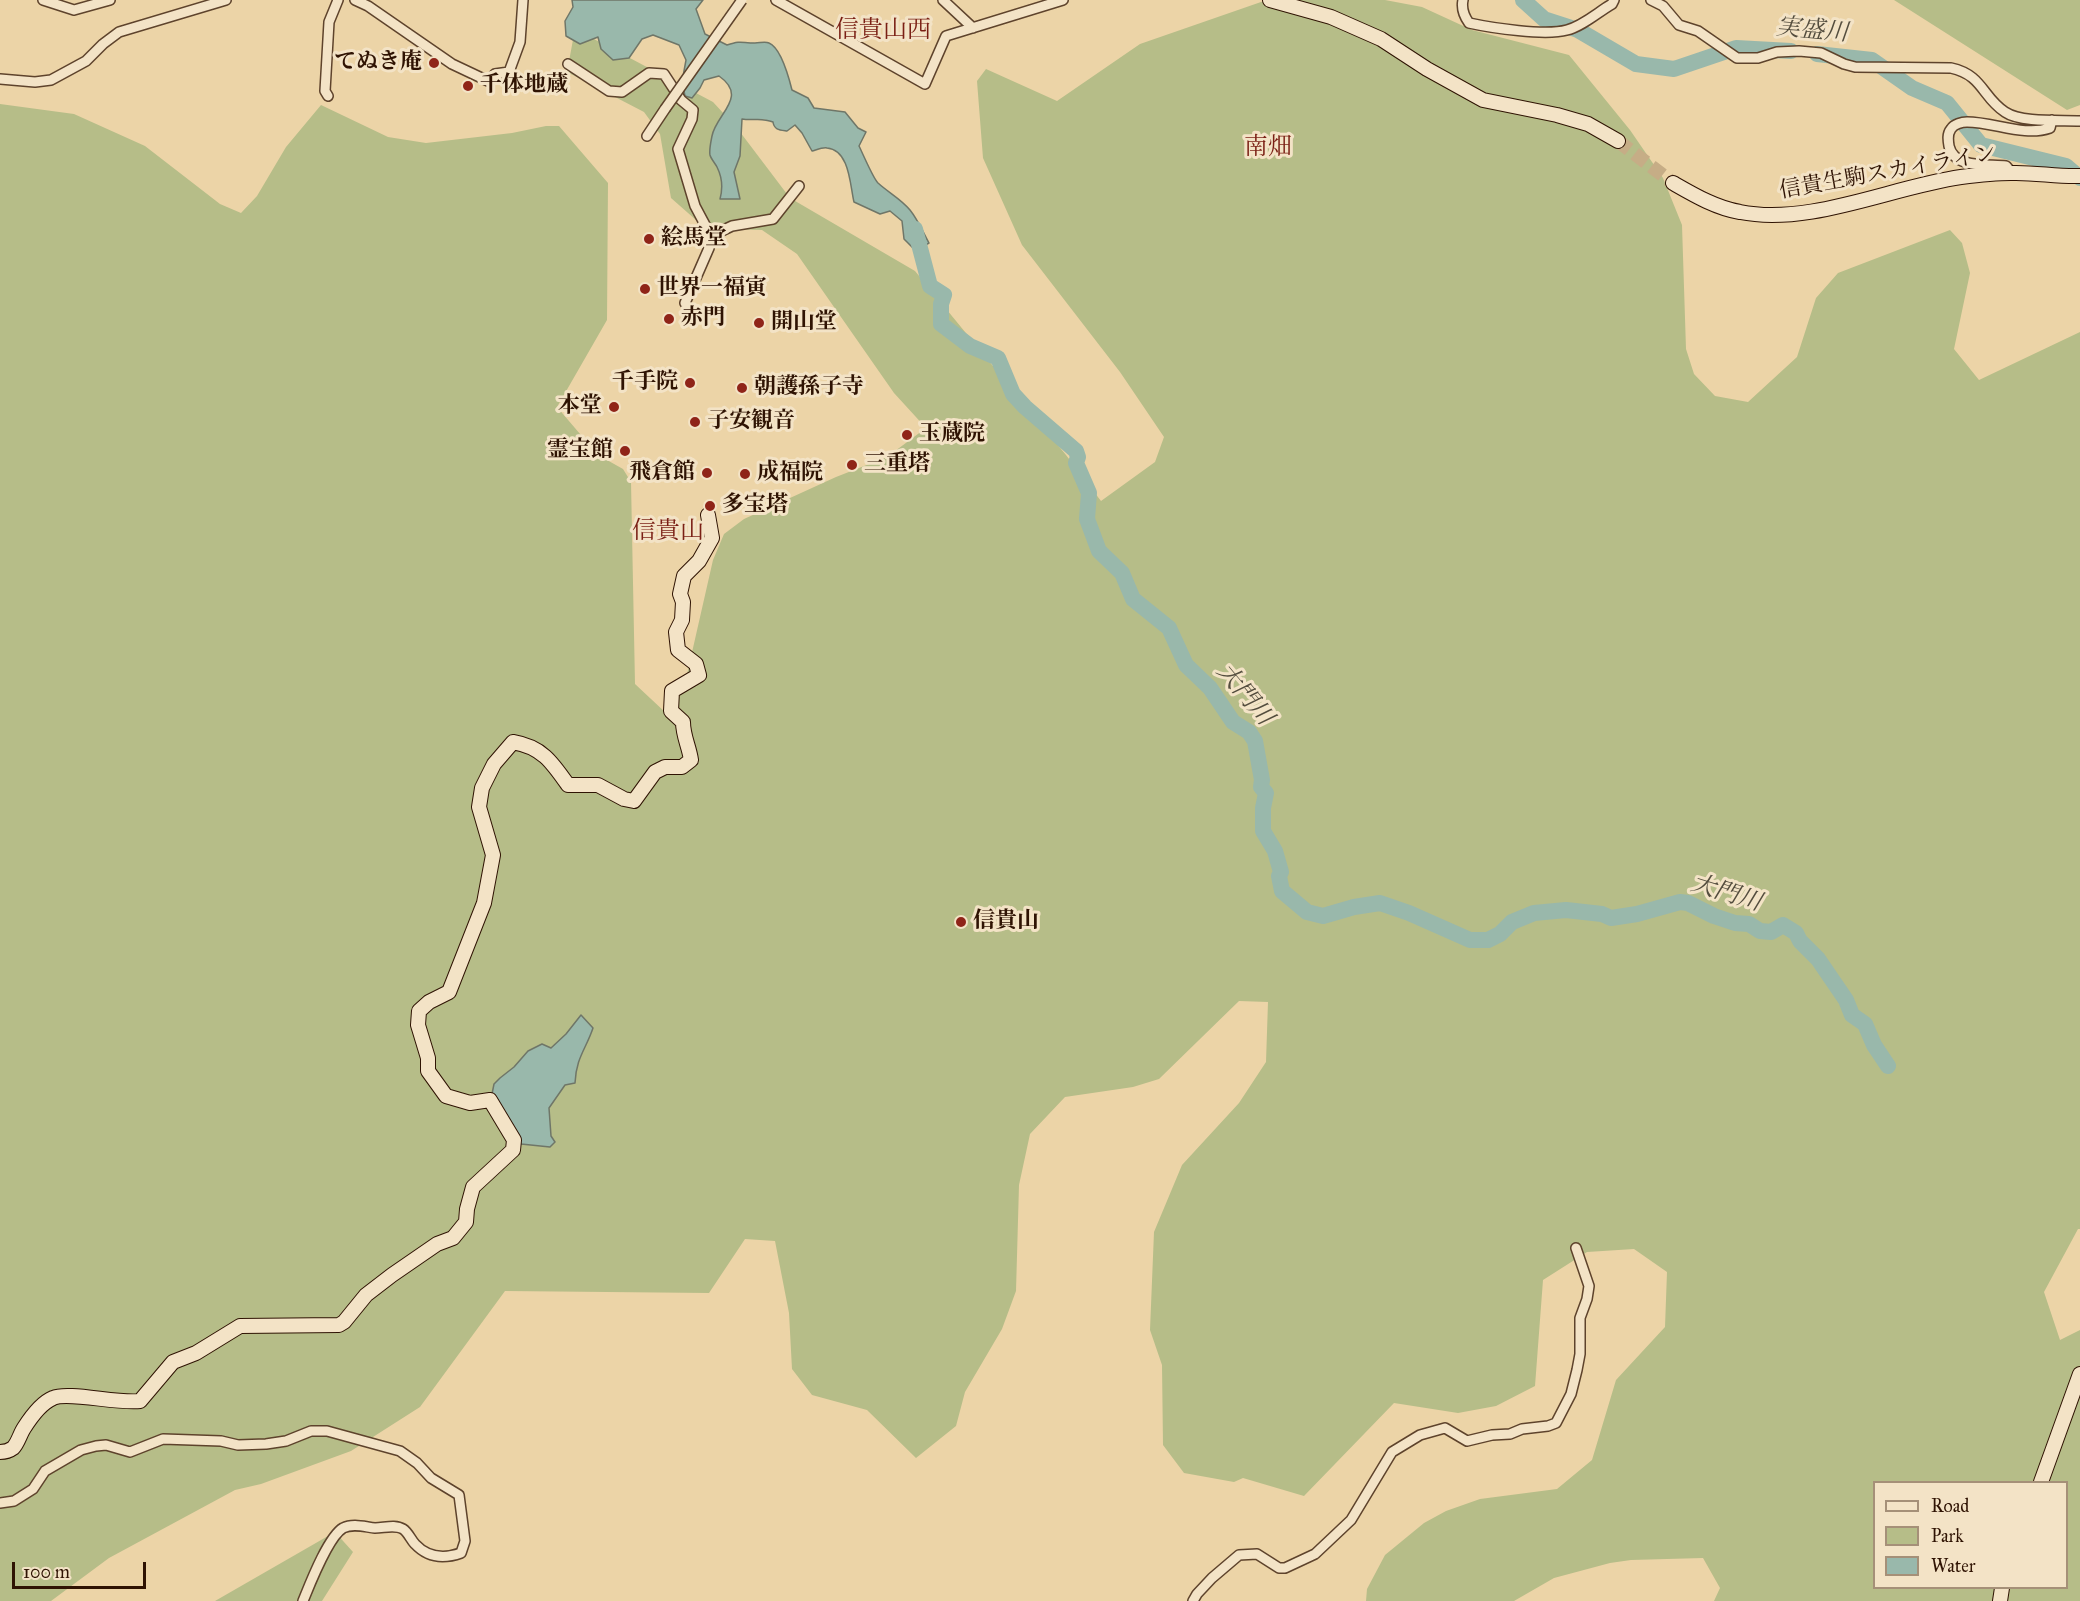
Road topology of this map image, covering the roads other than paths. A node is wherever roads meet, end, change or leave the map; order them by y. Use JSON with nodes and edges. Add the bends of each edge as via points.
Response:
{"nodes":[{"id":1,"x":43,"y":0,"type":"edge"},
{"id":2,"x":110,"y":0,"type":"edge"},
{"id":3,"x":226,"y":0,"type":"edge"},
{"id":4,"x":338,"y":0,"type":"edge"},
{"id":5,"x":356,"y":0,"type":"edge"},
{"id":6,"x":523,"y":0,"type":"edge"},
{"id":7,"x":742,"y":0,"type":"edge"},
{"id":8,"x":776,"y":0,"type":"edge"},
{"id":9,"x":944,"y":0,"type":"edge"},
{"id":10,"x":1063,"y":0,"type":"edge"},
{"id":11,"x":1270,"y":0,"type":"edge"},
{"id":12,"x":1463,"y":0,"type":"edge"},
{"id":13,"x":1614,"y":0,"type":"edge"},
{"id":14,"x":1651,"y":0,"type":"edge"},
{"id":15,"x":973,"y":28,"type":"junction"},
{"id":16,"x":568,"y":64,"type":"dead end"},
{"id":17,"x":0,"y":78,"type":"edge"},
{"id":18,"x":328,"y":96,"type":"dead end"},
{"id":19,"x":2052,"y":120,"type":"junction"},
{"id":20,"x":2080,"y":121,"type":"edge"},
{"id":21,"x":647,"y":136,"type":"dead end"},
{"id":22,"x":1618,"y":141,"type":"tunnel mouth"},
{"id":23,"x":2012,"y":173,"type":"junction"},
{"id":24,"x":2080,"y":176,"type":"edge"},
{"id":25,"x":1673,"y":183,"type":"tunnel mouth"},
{"id":26,"x":799,"y":186,"type":"dead end"},
{"id":27,"x":711,"y":236,"type":"junction"},
{"id":28,"x":685,"y":303,"type":"dead end"},
{"id":29,"x":708,"y":515,"type":"dead end"},
{"id":30,"x":1576,"y":1248,"type":"dead end"},
{"id":31,"x":2080,"y":1374,"type":"edge"},
{"id":32,"x":0,"y":1452,"type":"edge"},
{"id":33,"x":2041,"y":1481,"type":"edge"},
{"id":34,"x":0,"y":1503,"type":"edge"},
{"id":35,"x":303,"y":1601,"type":"edge"},
{"id":36,"x":1194,"y":1601,"type":"edge"}],
"edges":[{"from":1,"to":2,"type":"street","via":[[74,10]]},
{"from":3,"to":17,"type":"street","via":[[119,32],[87,61],[51,80]]},
{"from":4,"to":18,"type":"street","via":[[330,22],[325,91]]},
{"from":5,"to":6,"type":"street","via":[[452,64],[488,81],[495,74],[509,72],[520,42]]},
{"from":7,"to":21,"type":"street","bridge":true},
{"from":8,"to":15,"type":"street","via":[[925,84],[946,36]]},
{"from":9,"to":15,"type":"street"},
{"from":10,"to":15,"type":"street"},
{"from":11,"to":22,"type":"main road","via":[[1331,17],[1381,39],[1484,100],[1588,124]]},
{"from":12,"to":13,"type":"street","via":[[1464,16],[1469,23],[1498,29],[1548,31],[1579,25]]},
{"from":14,"to":19,"type":"street","via":[[1663,6],[1678,26],[1698,31],[1737,58],[1799,51],[1821,53],[1855,67],[1951,68],[1973,77],[2005,112],[2018,118]]},
{"from":16,"to":27,"type":"street","via":[[609,91],[622,92],[650,73],[664,74],[681,100],[693,110],[678,149],[695,206]]},
{"from":19,"to":20,"type":"street"},
{"from":19,"to":23,"type":"street","via":[[2050,128],[2042,131],[1968,122],[1949,130],[1950,152],[1956,159],[2006,165]]},
{"from":23,"to":24,"type":"main road","name":"信貴生駒スカイライン"},
{"from":23,"to":25,"type":"main road","name":"信貴生駒スカイライン","via":[[1943,180],[1784,215],[1738,212],[1707,202]]},
{"from":26,"to":27,"type":"street","via":[[773,219],[732,226]]},
{"from":27,"to":28,"type":"street"},
{"from":29,"to":32,"type":"main road","via":[[712,538],[699,561],[684,576],[680,594],[682,620],[676,632],[678,650],[696,664],[699,675],[672,691],[671,711],[682,722],[691,760],[682,767],[664,767],[655,772],[634,801],[598,785],[568,785],[537,750],[513,742],[494,764],[482,788],[478,807],[493,855],[484,903],[449,992],[419,1011],[418,1024],[428,1071],[446,1096],[470,1103],[490,1100],[514,1140],[513,1150],[472,1187],[466,1222],[453,1238],[437,1244],[366,1295],[339,1325],[240,1326],[173,1362],[140,1401],[54,1397],[41,1406],[14,1447]]},
{"from":30,"to":36,"type":"street","via":[[1589,1286],[1580,1318],[1577,1370],[1571,1394],[1556,1423],[1467,1441],[1445,1428],[1420,1436],[1392,1452],[1351,1520],[1315,1554],[1279,1568],[1257,1554],[1239,1555],[1212,1578]]},
{"from":31,"to":33,"type":"main road"},
{"from":34,"to":35,"type":"street","via":[[14,1501],[33,1489],[45,1471],[81,1450],[96,1446],[130,1452],[163,1439],[266,1444],[311,1431],[327,1431],[399,1451],[459,1495],[465,1541],[461,1553],[448,1558],[433,1556],[416,1545],[403,1529],[394,1526],[342,1528],[319,1564]]}]}
